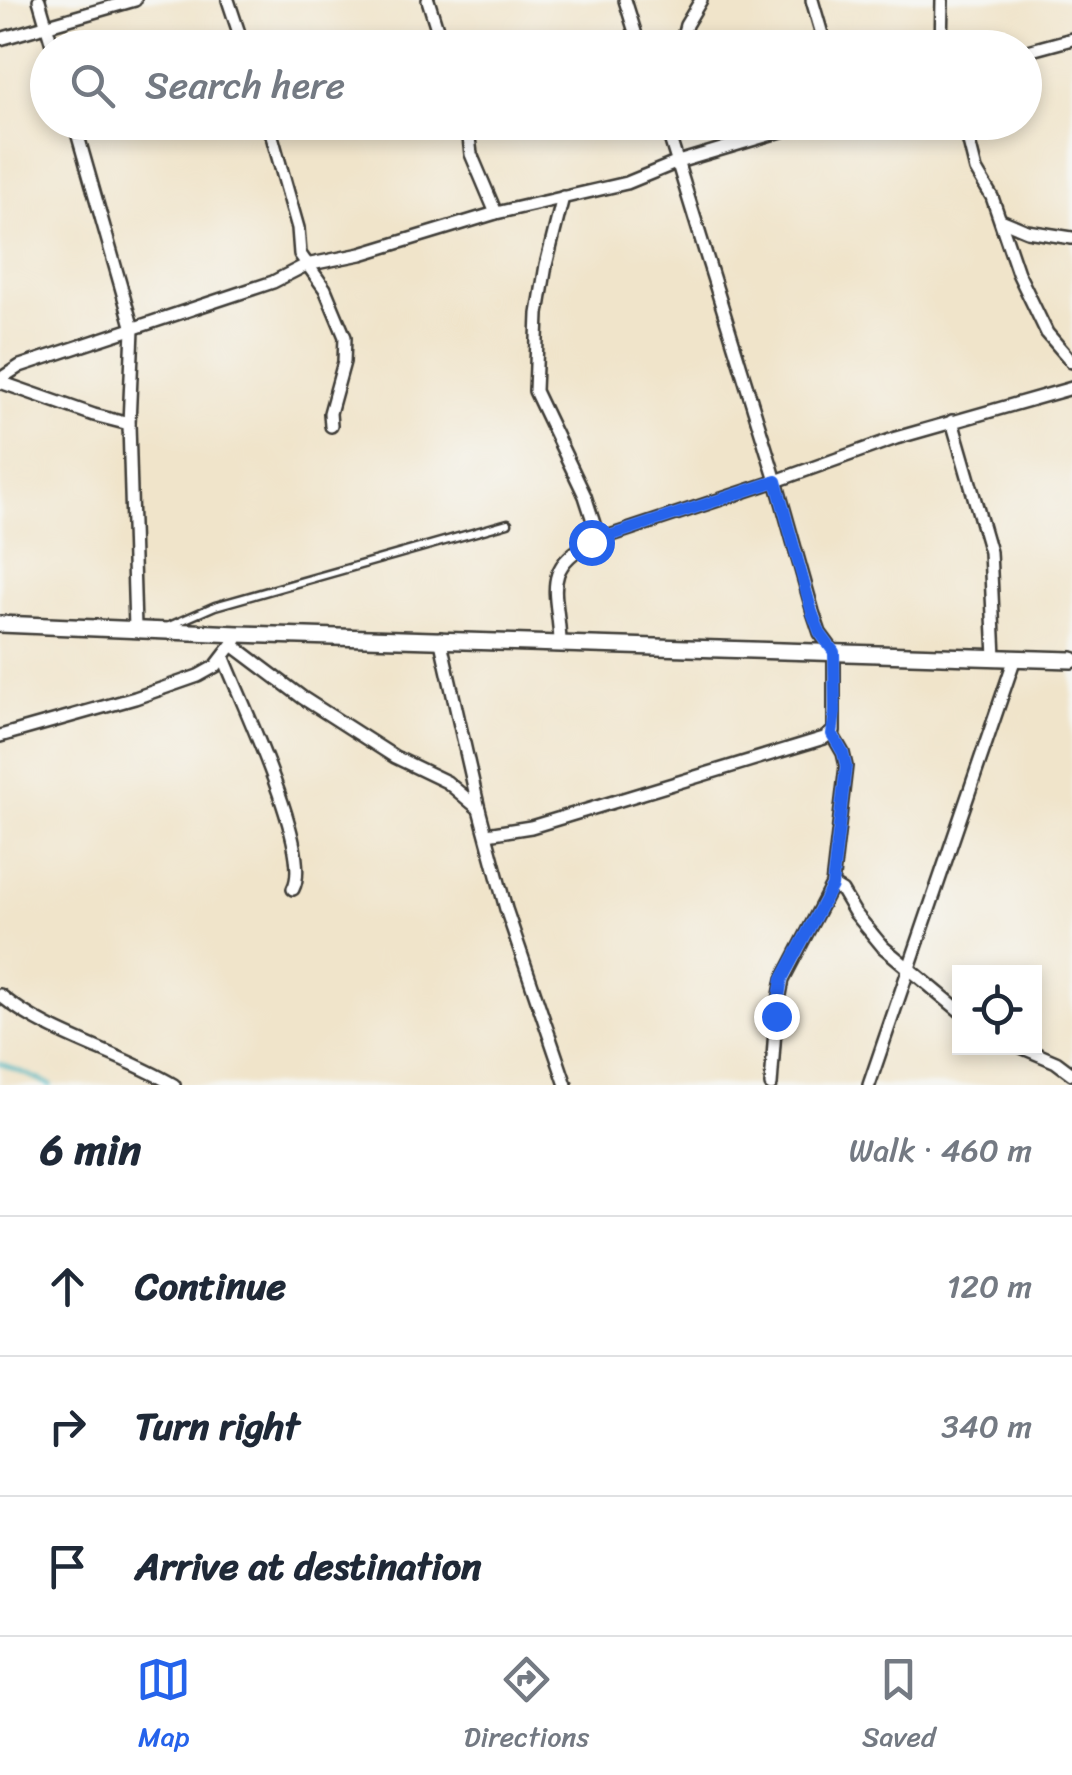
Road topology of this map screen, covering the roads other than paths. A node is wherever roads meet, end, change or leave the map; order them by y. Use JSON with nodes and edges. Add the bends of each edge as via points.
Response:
{"nodes":[{"id":1,"x":39,"y":0,"type":"edge"},
{"id":2,"x":136,"y":0,"type":"edge"},
{"id":3,"x":228,"y":0,"type":"edge"},
{"id":4,"x":428,"y":0,"type":"edge"},
{"id":5,"x":625,"y":0,"type":"edge"},
{"id":6,"x":701,"y":0,"type":"edge"},
{"id":7,"x":812,"y":0,"type":"edge"},
{"id":8,"x":942,"y":0,"type":"edge"},
{"id":9,"x":46,"y":24,"type":"junction"},
{"id":10,"x":48,"y":30,"type":"edge"},
{"id":11,"x":238,"y":30,"type":"edge"},
{"id":12,"x":437,"y":30,"type":"edge"},
{"id":13,"x":634,"y":30,"type":"edge"},
{"id":14,"x":685,"y":30,"type":"edge"},
{"id":15,"x":821,"y":30,"type":"edge"},
{"id":16,"x":941,"y":30,"type":"edge"},
{"id":17,"x":0,"y":39,"type":"edge"},
{"id":18,"x":1072,"y":39,"type":"edge"},
{"id":19,"x":1042,"y":47,"type":"edge"},
{"id":20,"x":79,"y":140,"type":"edge"},
{"id":21,"x":273,"y":140,"type":"edge"},
{"id":22,"x":469,"y":140,"type":"edge"},
{"id":23,"x":671,"y":140,"type":"edge"},
{"id":24,"x":752,"y":140,"type":"edge"},
{"id":25,"x":968,"y":140,"type":"edge"},
{"id":26,"x":678,"y":162,"type":"junction"},
{"id":27,"x":563,"y":197,"type":"junction"},
{"id":28,"x":496,"y":213,"type":"junction"},
{"id":29,"x":1000,"y":220,"type":"junction"},
{"id":30,"x":1072,"y":238,"type":"edge"},
{"id":31,"x":306,"y":265,"type":"junction"},
{"id":32,"x":133,"y":329,"type":"junction"},
{"id":33,"x":1072,"y":362,"type":"edge"},
{"id":34,"x":0,"y":364,"type":"edge"},
{"id":35,"x":20,"y":366,"type":"junction"},
{"id":36,"x":0,"y":381,"type":"edge"},
{"id":37,"x":1072,"y":388,"type":"edge"},
{"id":38,"x":952,"y":421,"type":"junction"},
{"id":39,"x":129,"y":424,"type":"junction"},
{"id":40,"x":331,"y":426,"type":"dead end"},
{"id":41,"x":776,"y":481,"type":"junction"},
{"id":42,"x":508,"y":523,"type":"dead end"},
{"id":43,"x":599,"y":538,"type":"junction"},
{"id":44,"x":0,"y":624,"type":"edge"},
{"id":45,"x":134,"y":628,"type":"junction"},
{"id":46,"x":162,"y":630,"type":"junction"},
{"id":47,"x":440,"y":638,"type":"junction"},
{"id":48,"x":236,"y":640,"type":"junction"},
{"id":49,"x":560,"y":642,"type":"junction"},
{"id":50,"x":832,"y":651,"type":"junction"},
{"id":51,"x":994,"y":657,"type":"junction"},
{"id":52,"x":224,"y":658,"type":"junction"},
{"id":53,"x":1015,"y":658,"type":"junction"},
{"id":54,"x":1070,"y":659,"type":"edge"},
{"id":55,"x":832,"y":734,"type":"junction"},
{"id":56,"x":0,"y":736,"type":"edge"},
{"id":57,"x":479,"y":809,"type":"junction"},
{"id":58,"x":487,"y":834,"type":"junction"},
{"id":59,"x":832,"y":886,"type":"junction"},
{"id":60,"x":294,"y":889,"type":"dead end"},
{"id":61,"x":909,"y":970,"type":"junction"},
{"id":62,"x":0,"y":995,"type":"edge"},
{"id":63,"x":952,"y":1004,"type":"edge"},
{"id":64,"x":1040,"y":1055,"type":"edge"},
{"id":65,"x":1072,"y":1074,"type":"edge"},
{"id":66,"x":174,"y":1085,"type":"edge"},
{"id":67,"x":566,"y":1085,"type":"edge"},
{"id":68,"x":772,"y":1085,"type":"edge"},
{"id":69,"x":869,"y":1085,"type":"edge"}],
"edges":[{"from":1,"to":9,"type":"street"},
{"from":2,"to":9,"type":"street"},
{"from":3,"to":11,"type":"street"},
{"from":4,"to":12,"type":"street"},
{"from":5,"to":13,"type":"street"},
{"from":6,"to":14,"type":"street"},
{"from":7,"to":15,"type":"street"},
{"from":8,"to":16,"type":"street"},
{"from":9,"to":10,"type":"street"},
{"from":9,"to":17,"type":"street"},
{"from":18,"to":19,"type":"street"},
{"from":20,"to":32,"type":"street"},
{"from":21,"to":31,"type":"street"},
{"from":22,"to":28,"type":"street"},
{"from":23,"to":26,"type":"street"},
{"from":24,"to":26,"type":"street"},
{"from":25,"to":29,"type":"street"},
{"from":26,"to":27,"type":"street","via":[[627,183]]},
{"from":26,"to":41,"type":"street"},
{"from":27,"to":28,"type":"street"},
{"from":27,"to":43,"type":"street","via":[[538,314],[535,391]]},
{"from":28,"to":31,"type":"street"},
{"from":29,"to":30,"type":"street","via":[[1027,232]]},
{"from":29,"to":33,"type":"street","via":[[1038,315]]},
{"from":31,"to":32,"type":"street"},
{"from":31,"to":40,"type":"street","via":[[325,289],[345,337]]},
{"from":32,"to":35,"type":"street"},
{"from":32,"to":39,"type":"street"},
{"from":34,"to":35,"type":"street"},
{"from":35,"to":36,"type":"street"},
{"from":36,"to":39,"type":"street"},
{"from":37,"to":38,"type":"street"},
{"from":38,"to":41,"type":"street"},
{"from":38,"to":51,"type":"street","via":[[990,552]]},
{"from":39,"to":45,"type":"street"},
{"from":41,"to":43,"type":"street"},
{"from":41,"to":50,"type":"street","via":[[812,612]]},
{"from":42,"to":46,"type":"lane","via":[[216,606]]},
{"from":43,"to":49,"type":"street","via":[[557,572]]},
{"from":44,"to":45,"type":"street"},
{"from":45,"to":46,"type":"street"},
{"from":46,"to":48,"type":"street"},
{"from":47,"to":48,"type":"street"},
{"from":47,"to":49,"type":"street"},
{"from":47,"to":57,"type":"street"},
{"from":48,"to":52,"type":"street"},
{"from":48,"to":57,"type":"street","via":[[303,698],[395,758],[447,782]]},
{"from":49,"to":50,"type":"street"},
{"from":50,"to":51,"type":"street"},
{"from":50,"to":55,"type":"street"},
{"from":51,"to":53,"type":"street"},
{"from":52,"to":56,"type":"street","via":[[198,676],[136,698]]},
{"from":52,"to":60,"type":"street","via":[[289,821]]},
{"from":53,"to":54,"type":"street"},
{"from":53,"to":61,"type":"street"},
{"from":55,"to":58,"type":"street","via":[[531,828]]},
{"from":55,"to":59,"type":"street","via":[[846,766]]},
{"from":57,"to":58,"type":"street"},
{"from":58,"to":67,"type":"street","via":[[519,953]]},
{"from":59,"to":61,"type":"street"},
{"from":59,"to":68,"type":"street","via":[[782,979]]},
{"from":61,"to":63,"type":"street"},
{"from":61,"to":69,"type":"street"},
{"from":62,"to":66,"type":"street","via":[[58,1032]]},
{"from":64,"to":65,"type":"street"}]}
